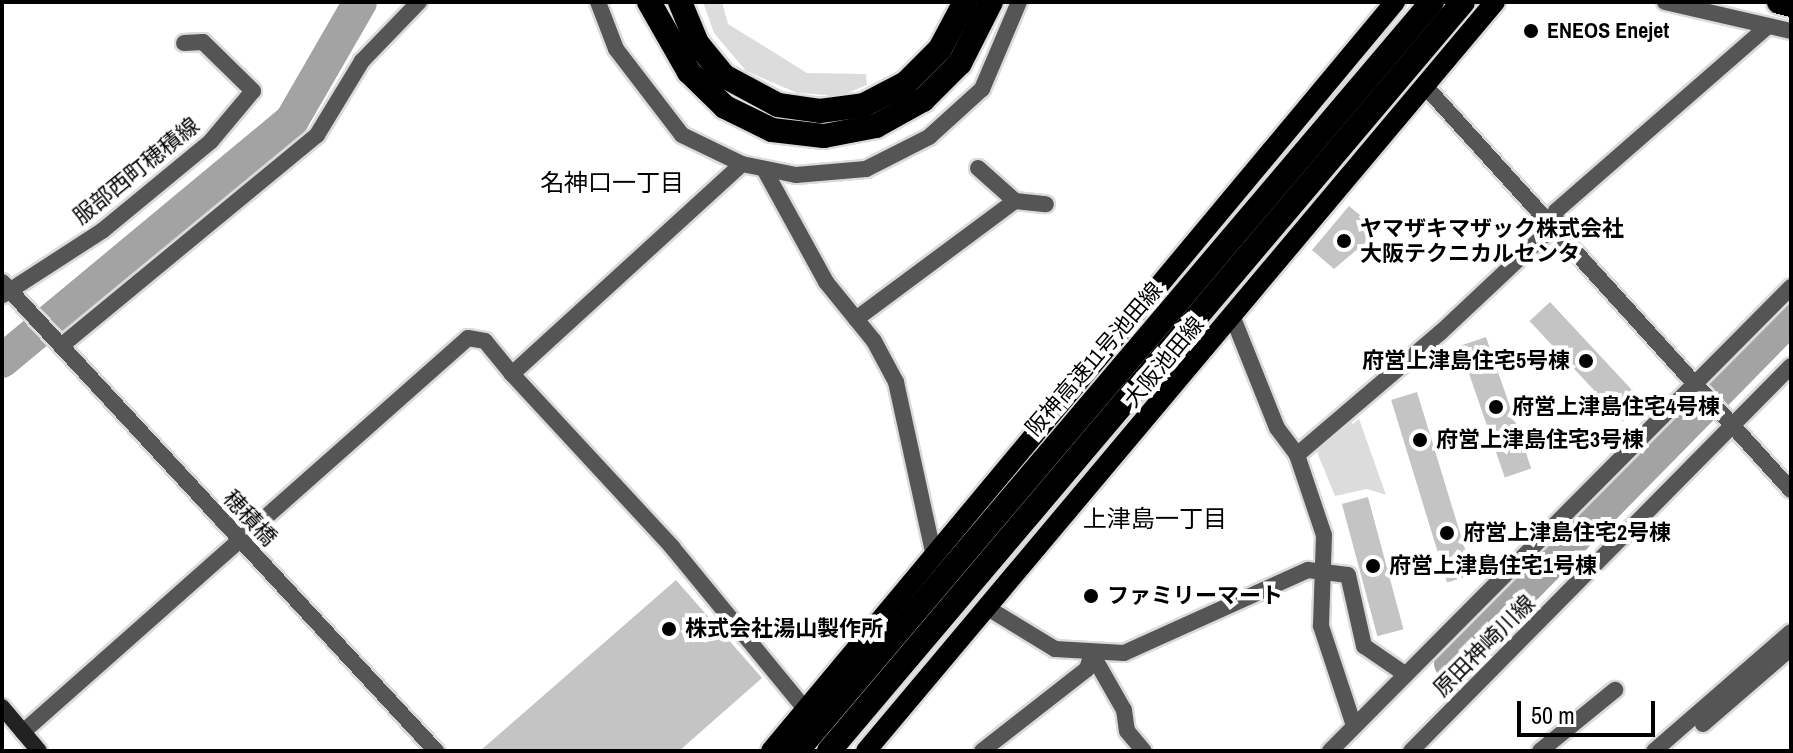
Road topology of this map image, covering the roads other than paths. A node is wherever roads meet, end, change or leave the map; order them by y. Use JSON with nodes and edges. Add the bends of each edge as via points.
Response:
{"nodes":[{"id":1,"x":419,"y":2,"type":"edge"},
{"id":2,"x":598,"y":2,"type":"edge"},
{"id":3,"x":649,"y":2,"type":"edge"},
{"id":4,"x":680,"y":2,"type":"edge"},
{"id":5,"x":965,"y":2,"type":"edge"},
{"id":6,"x":991,"y":2,"type":"edge"},
{"id":7,"x":1019,"y":2,"type":"edge"},
{"id":8,"x":1395,"y":2,"type":"edge"},
{"id":9,"x":1432,"y":2,"type":"edge"},
{"id":10,"x":1463,"y":2,"type":"edge"},
{"id":11,"x":1495,"y":2,"type":"edge"},
{"id":12,"x":1665,"y":2,"type":"edge"},
{"id":13,"x":1779,"y":2,"type":"edge"},
{"id":14,"x":1791,"y":5,"type":"edge"},
{"id":15,"x":1768,"y":26,"type":"junction"},
{"id":16,"x":1791,"y":31,"type":"edge"},
{"id":17,"x":184,"y":43,"type":"dead end"},
{"id":18,"x":1425,"y":86,"type":"junction"},
{"id":19,"x":742,"y":164,"type":"junction"},
{"id":20,"x":978,"y":168,"type":"dead end"},
{"id":21,"x":764,"y":169,"type":"junction"},
{"id":22,"x":1015,"y":201,"type":"junction"},
{"id":23,"x":1046,"y":204,"type":"dead end"},
{"id":24,"x":1554,"y":226,"type":"junction"},
{"id":25,"x":1791,"y":287,"type":"edge"},
{"id":26,"x":4,"y":290,"type":"edge"},
{"id":27,"x":1233,"y":318,"type":"junction"},
{"id":28,"x":856,"y":319,"type":"junction"},
{"id":29,"x":58,"y":343,"type":"junction"},
{"id":30,"x":1791,"y":366,"type":"edge"},
{"id":31,"x":512,"y":374,"type":"junction"},
{"id":32,"x":1699,"y":388,"type":"junction"},
{"id":33,"x":1728,"y":421,"type":"junction"},
{"id":34,"x":1297,"y":455,"type":"junction"},
{"id":35,"x":1791,"y":490,"type":"edge"},
{"id":36,"x":240,"y":539,"type":"junction"},
{"id":37,"x":934,"y":557,"type":"junction"},
{"id":38,"x":1326,"y":573,"type":"junction"},
{"id":39,"x":986,"y":607,"type":"junction"},
{"id":40,"x":1791,"y":632,"type":"edge"},
{"id":41,"x":1791,"y":648,"type":"edge"},
{"id":42,"x":1092,"y":654,"type":"junction"},
{"id":43,"x":1402,"y":672,"type":"junction"},
{"id":44,"x":1615,"y":690,"type":"dead end"},
{"id":45,"x":2,"y":707,"type":"edge"},
{"id":46,"x":806,"y":710,"type":"junction"},
{"id":47,"x":1703,"y":724,"type":"dead end"},
{"id":48,"x":1354,"y":726,"type":"junction"},
{"id":49,"x":23,"y":732,"type":"junction"},
{"id":50,"x":39,"y":751,"type":"edge"},
{"id":51,"x":436,"y":751,"type":"edge"},
{"id":52,"x":771,"y":751,"type":"edge"},
{"id":53,"x":797,"y":751,"type":"edge"},
{"id":54,"x":829,"y":751,"type":"edge"},
{"id":55,"x":866,"y":751,"type":"edge"},
{"id":56,"x":982,"y":751,"type":"edge"},
{"id":57,"x":1144,"y":751,"type":"edge"},
{"id":58,"x":1330,"y":751,"type":"edge"},
{"id":59,"x":1411,"y":751,"type":"edge"},
{"id":60,"x":1540,"y":751,"type":"edge"},
{"id":61,"x":1654,"y":751,"type":"edge"}],
"edges":[{"from":1,"to":29,"type":"street","via":[[362,61],[317,135]]},
{"from":2,"to":19,"type":"street","via":[[616,49],[682,135]]},
{"from":3,"to":6,"type":"highway","via":[[689,72],[725,107],[772,130],[824,136],[876,126],[923,100],[960,63]]},
{"from":4,"to":5,"type":"highway","via":[[697,43],[724,76],[778,105],[820,111],[864,105],[906,83],[940,49]]},
{"from":7,"to":21,"type":"street","via":[[982,89],[929,137],[866,169],[796,175]]},
{"from":8,"to":37,"type":"main road"},
{"from":9,"to":53,"type":"highway","name":"阪神高速11号池田線"},
{"from":10,"to":54,"type":"highway"},
{"from":11,"to":18,"type":"main road","name":"大阪池田線"},
{"from":12,"to":15,"type":"street"},
{"from":13,"to":14,"type":"highway"},
{"from":15,"to":16,"type":"street"},
{"from":15,"to":24,"type":"street","via":[[1556,211]]},
{"from":17,"to":26,"type":"street","name":"服部西町穂積線","via":[[203,42],[253,91],[211,141],[102,231]]},
{"from":18,"to":24,"type":"street"},
{"from":18,"to":27,"type":"main road","name":"大阪池田線"},
{"from":19,"to":21,"type":"street"},
{"from":19,"to":31,"type":"street"},
{"from":20,"to":22,"type":"street"},
{"from":21,"to":28,"type":"street","via":[[826,282]]},
{"from":22,"to":23,"type":"street"},
{"from":22,"to":28,"type":"street"},
{"from":24,"to":32,"type":"street"},
{"from":24,"to":34,"type":"street"},
{"from":25,"to":32,"type":"street"},
{"from":26,"to":29,"type":"street","name":"穂積橋"},
{"from":27,"to":34,"type":"street","via":[[1277,428]]},
{"from":27,"to":39,"type":"main road","name":"大阪池田線"},
{"from":28,"to":37,"type":"street","via":[[896,382]]},
{"from":29,"to":36,"type":"street","name":"穂積橋"},
{"from":30,"to":33,"type":"street","name":"原田神崎川線"},
{"from":31,"to":36,"type":"street","via":[[485,341],[468,338]]},
{"from":31,"to":46,"type":"street","via":[[672,547]]},
{"from":32,"to":33,"type":"street"},
{"from":32,"to":43,"type":"street"},
{"from":33,"to":35,"type":"street"},
{"from":33,"to":59,"type":"street","name":"原田神崎川線"},
{"from":34,"to":38,"type":"street","via":[[1324,535]]},
{"from":36,"to":49,"type":"street"},
{"from":36,"to":51,"type":"street","name":"穂積橋"},
{"from":37,"to":46,"type":"main road"},
{"from":38,"to":42,"type":"street","via":[[1308,570],[1154,645]]},
{"from":38,"to":43,"type":"street","via":[[1348,575],[1364,646]]},
{"from":38,"to":48,"type":"street","via":[[1321,626]]},
{"from":39,"to":42,"type":"street","via":[[1055,649]]},
{"from":39,"to":55,"type":"main road","name":"大阪池田線"},
{"from":40,"to":61,"type":"street"},
{"from":41,"to":47,"type":"street"},
{"from":42,"to":56,"type":"street","via":[[1087,669]]},
{"from":42,"to":57,"type":"street","via":[[1124,710],[1127,731]]},
{"from":43,"to":48,"type":"street"},
{"from":44,"to":60,"type":"street"},
{"from":45,"to":49,"type":"main road"},
{"from":46,"to":52,"type":"main road"},
{"from":48,"to":58,"type":"street"},
{"from":49,"to":50,"type":"main road"}]}
